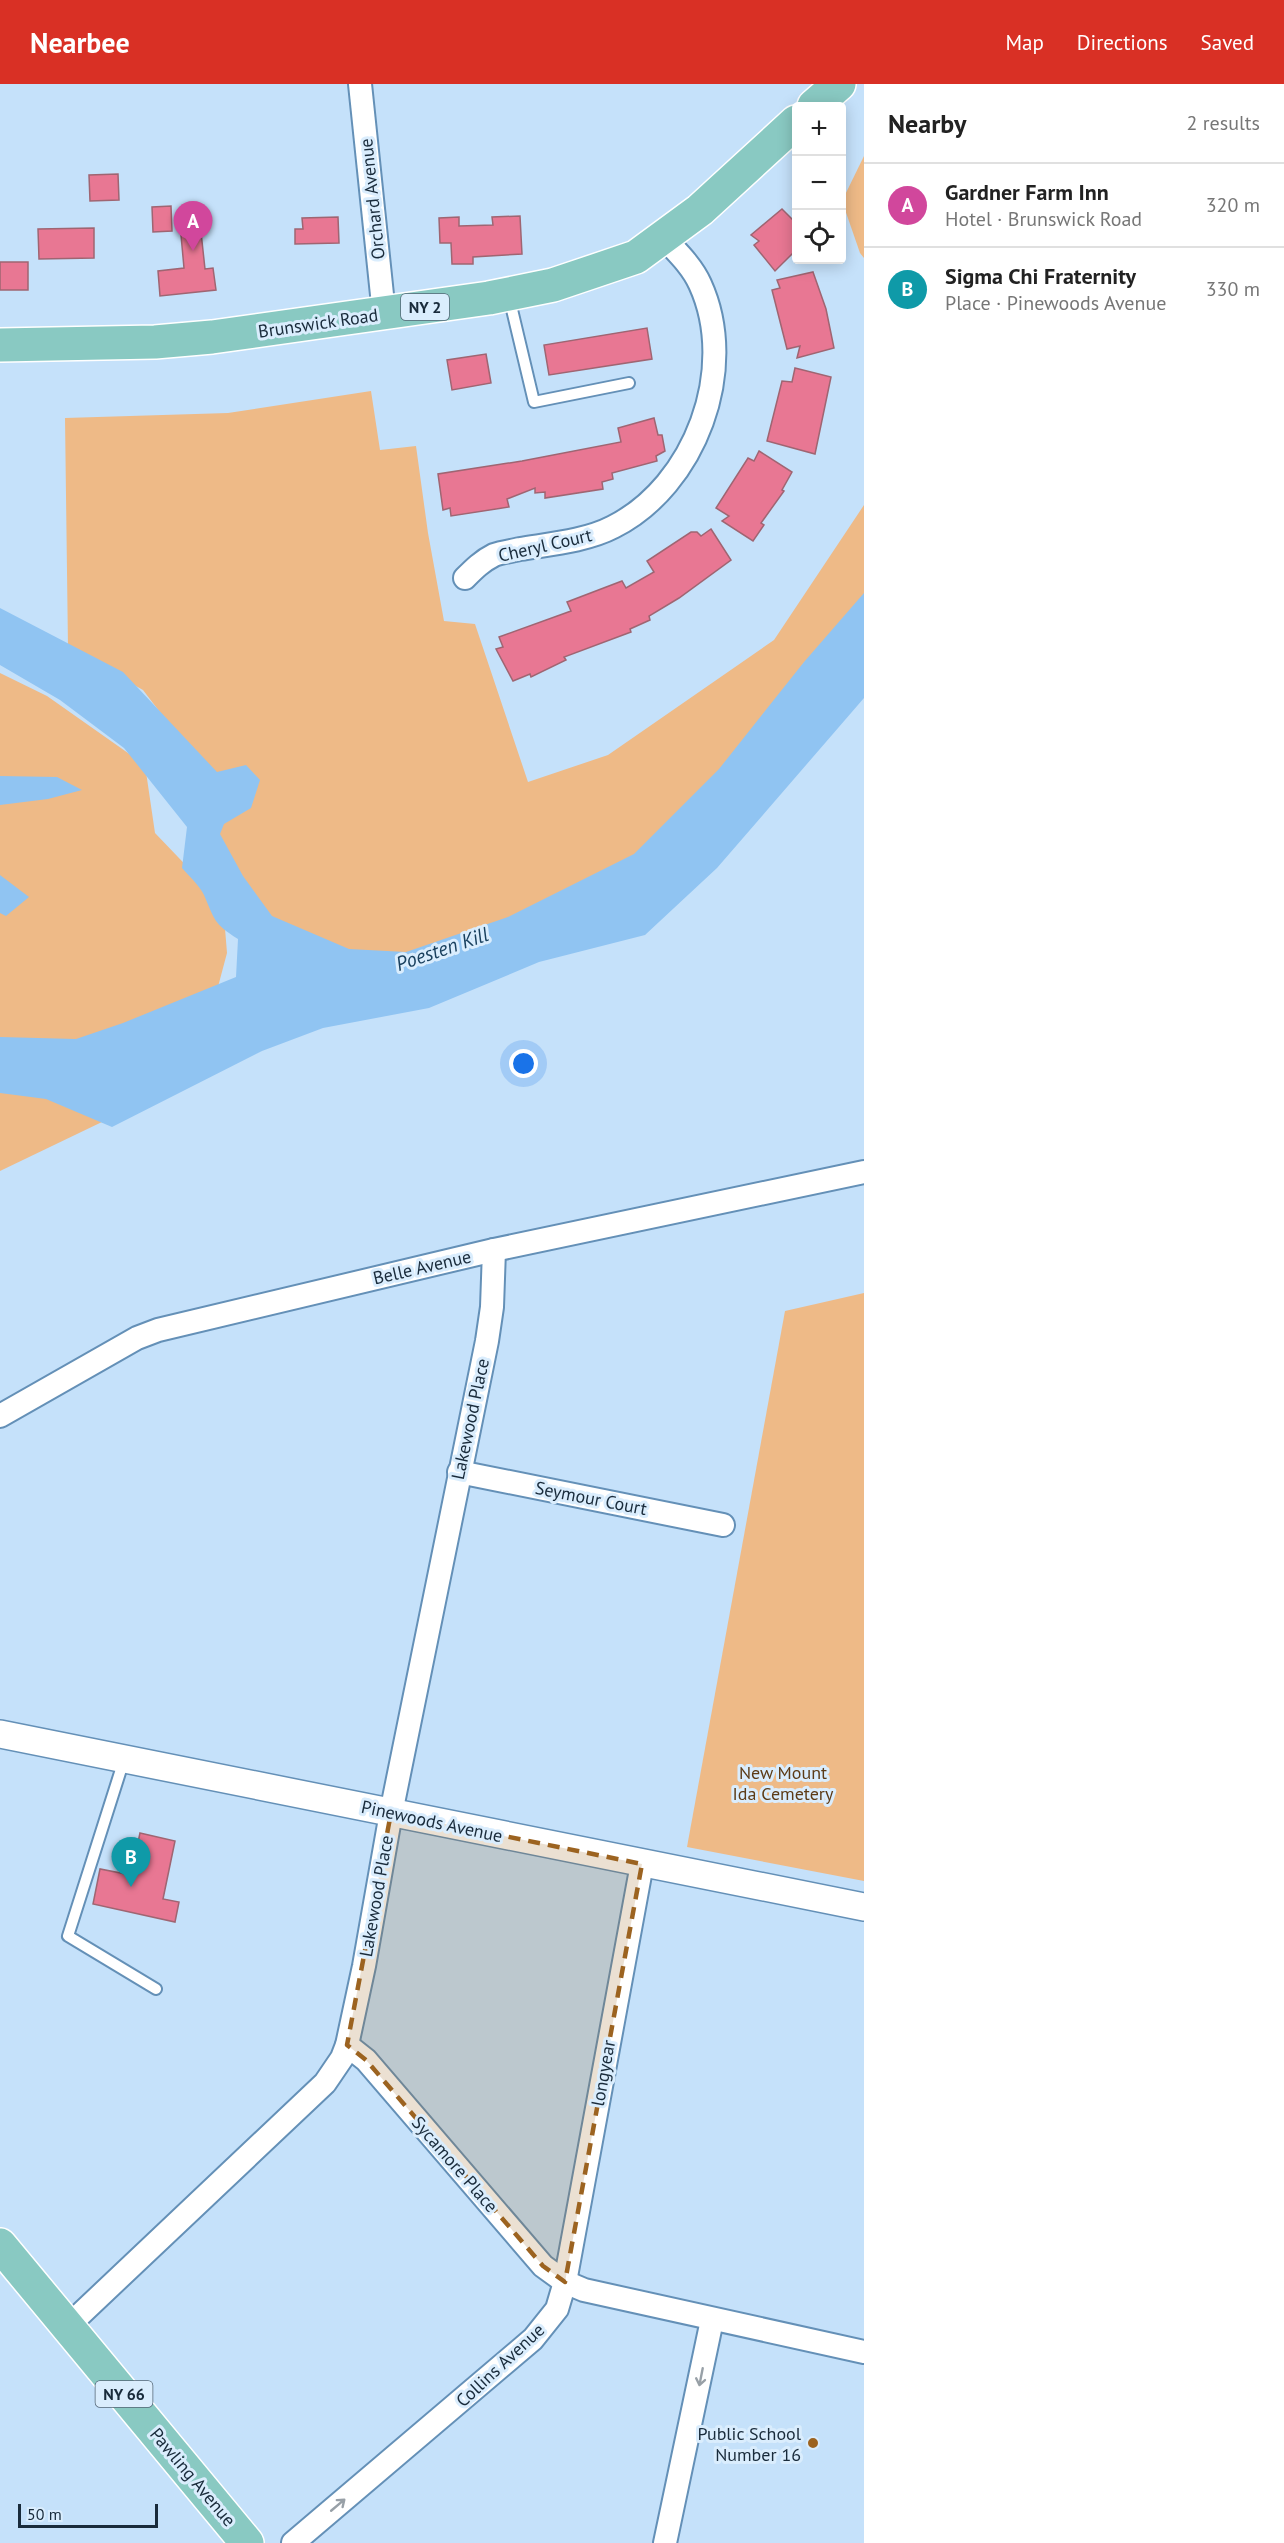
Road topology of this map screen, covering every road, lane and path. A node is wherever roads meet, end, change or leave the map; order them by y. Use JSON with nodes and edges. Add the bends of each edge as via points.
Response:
{"nodes":[{"id":1,"x":360,"y":84,"type":"edge"},
{"id":2,"x":839,"y":84,"type":"edge"},
{"id":3,"x":819,"y":102,"type":"edge"},
{"id":4,"x":792,"y":126,"type":"edge"},
{"id":5,"x":664,"y":238,"type":"junction"},
{"id":6,"x":509,"y":294,"type":"junction"},
{"id":7,"x":384,"y":314,"type":"junction"},
{"id":8,"x":0,"y":345,"type":"edge"},
{"id":9,"x":629,"y":383,"type":"dead end"},
{"id":10,"x":465,"y":578,"type":"dead end"},
{"id":11,"x":864,"y":1172,"type":"edge"},
{"id":12,"x":494,"y":1250,"type":"junction"},
{"id":13,"x":0,"y":1416,"type":"edge"},
{"id":14,"x":459,"y":1472,"type":"junction"},
{"id":15,"x":723,"y":1525,"type":"dead end"},
{"id":16,"x":0,"y":1734,"type":"edge"},
{"id":17,"x":124,"y":1759,"type":"junction"},
{"id":18,"x":391,"y":1813,"type":"junction"},
{"id":19,"x":642,"y":1864,"type":"junction"},
{"id":20,"x":864,"y":1907,"type":"edge"},
{"id":21,"x":156,"y":1989,"type":"dead end"},
{"id":22,"x":347,"y":2045,"type":"junction"},
{"id":23,"x":0,"y":2245,"type":"edge"},
{"id":24,"x":565,"y":2282,"type":"junction"},
{"id":25,"x":712,"y":2320,"type":"junction"},
{"id":26,"x":68,"y":2326,"type":"junction"},
{"id":27,"x":864,"y":2352,"type":"edge"},
{"id":28,"x":247,"y":2543,"type":"edge"},
{"id":29,"x":293,"y":2543,"type":"edge"},
{"id":30,"x":665,"y":2543,"type":"edge"}],
"edges":[{"from":1,"to":7,"type":"street","name":"Orchard Avenue"},
{"from":2,"to":3,"type":"main road"},
{"from":4,"to":5,"type":"main road","name":"Brunswick Road","number":"NY 2"},
{"from":5,"to":6,"type":"main road","name":"Brunswick Road","number":"NY 2","via":[[636,257],[553,285]]},
{"from":5,"to":10,"type":"street","name":"Cheryl Court","via":[[701,286],[714,339],[711,386],[688,454],[663,491],[643,510],[612,528],[496,554]]},
{"from":6,"to":7,"type":"main road","name":"Brunswick Road","number":"NY 2"},
{"from":6,"to":9,"type":"lane","via":[[534,402]]},
{"from":7,"to":8,"type":"main road","name":"Brunswick Road","number":"NY 2","via":[[212,338]]},
{"from":11,"to":12,"type":"street","name":"Belle Avenue"},
{"from":12,"to":13,"type":"street","name":"Belle Avenue","via":[[158,1330],[137,1338]]},
{"from":12,"to":14,"type":"street","name":"Lakewood Place","via":[[487,1341]]},
{"from":14,"to":15,"type":"street","name":"Seymour Court"},
{"from":14,"to":18,"type":"street","name":"Lakewood Place"},
{"from":16,"to":17,"type":"street","name":"Pinewoods Avenue"},
{"from":17,"to":18,"type":"street","name":"Pinewoods Avenue"},
{"from":17,"to":21,"type":"lane","via":[[68,1936]]},
{"from":18,"to":19,"type":"street","name":"Pinewoods Avenue"},
{"from":18,"to":22,"type":"street","name":"Lakewood Place"},
{"from":19,"to":20,"type":"street","name":"Pinewoods Avenue"},
{"from":19,"to":24,"type":"street","name":"longyear"},
{"from":22,"to":24,"type":"street","name":"Sycamore Place","via":[[366,2060],[543,2266]]},
{"from":22,"to":26,"type":"street","name":"Lakewood Place","via":[[325,2083]]},
{"from":23,"to":26,"type":"main road","name":"Pawling Avenue","number":"NY 66"},
{"from":24,"to":25,"type":"street"},
{"from":29,"to":24,"type":"street","name":"Collins Avenue","one_way":true,"via":[[533,2339],[557,2309]]},
{"from":25,"to":27,"type":"street"},
{"from":25,"to":30,"type":"street","one_way":true},
{"from":26,"to":28,"type":"main road","name":"Pawling Avenue","number":"NY 66"}]}
